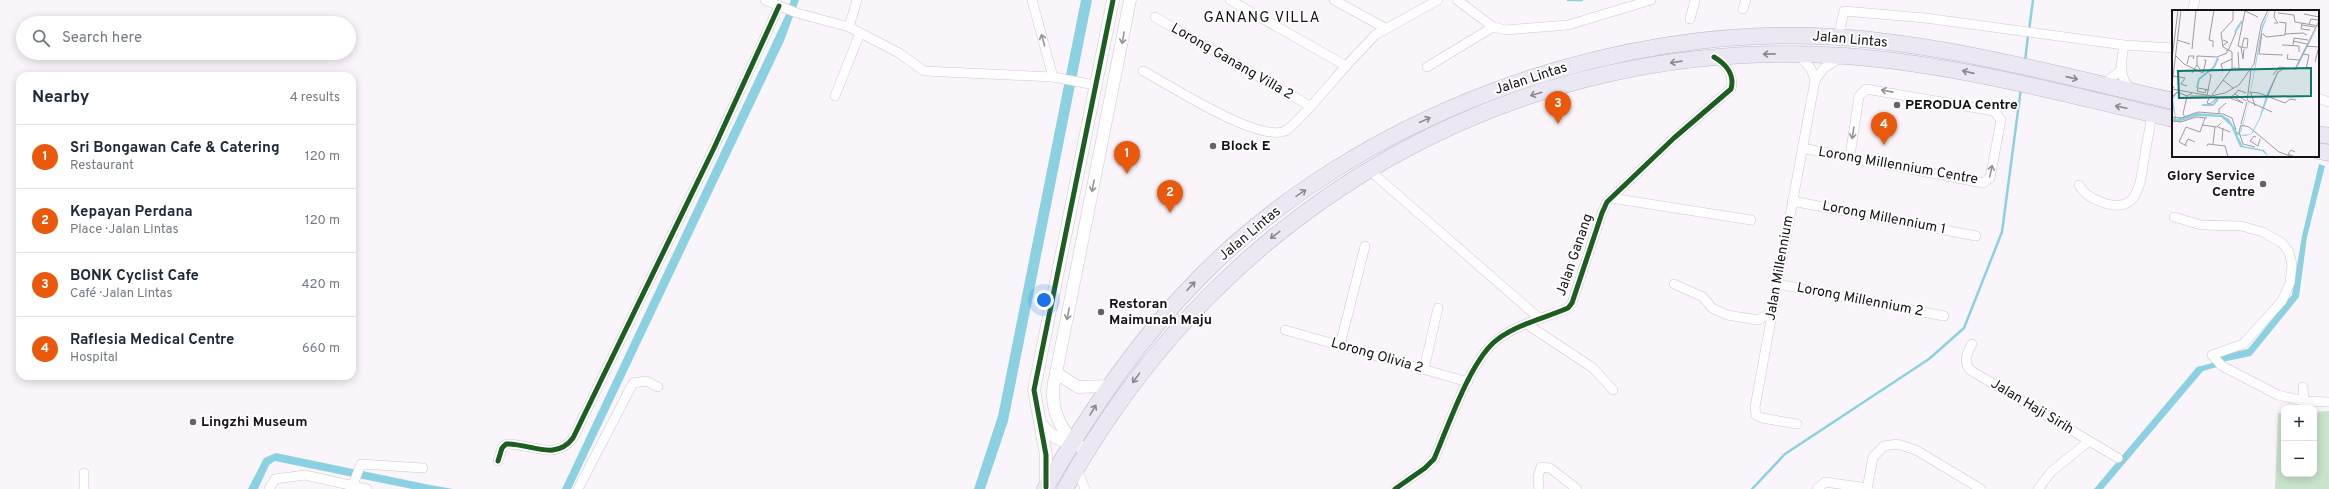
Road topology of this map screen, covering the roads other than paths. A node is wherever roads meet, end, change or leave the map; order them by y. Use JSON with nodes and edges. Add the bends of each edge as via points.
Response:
{"nodes":[{"id":1,"x":765,"y":0,"type":"edge"},
{"id":2,"x":857,"y":0,"type":"edge"},
{"id":3,"x":1032,"y":0,"type":"edge"},
{"id":4,"x":1112,"y":0,"type":"edge"},
{"id":5,"x":1130,"y":0,"type":"edge"},
{"id":6,"x":1230,"y":0,"type":"edge"},
{"id":7,"x":1334,"y":0,"type":"edge"},
{"id":8,"x":1457,"y":0,"type":"edge"},
{"id":9,"x":1651,"y":0,"type":"edge"},
{"id":10,"x":1695,"y":0,"type":"edge"},
{"id":11,"x":2195,"y":0,"type":"edge"},
{"id":12,"x":1435,"y":1,"type":"edge"},
{"id":13,"x":782,"y":7,"type":"junction"},
{"id":14,"x":2192,"y":10,"type":"edge"},
{"id":15,"x":1155,"y":17,"type":"dead end"},
{"id":16,"x":1690,"y":19,"type":"dead end"},
{"id":17,"x":849,"y":27,"type":"junction"},
{"id":18,"x":1494,"y":27,"type":"junction"},
{"id":19,"x":1385,"y":28,"type":"junction"},
{"id":20,"x":860,"y":33,"type":"junction"},
{"id":21,"x":1838,"y":37,"type":"junction"},
{"id":22,"x":2124,"y":45,"type":"junction"},
{"id":23,"x":2172,"y":48,"type":"edge"},
{"id":24,"x":1798,"y":54,"type":"junction"},
{"id":25,"x":1746,"y":55,"type":"junction"},
{"id":26,"x":1844,"y":56,"type":"junction"},
{"id":27,"x":1714,"y":57,"type":"junction"},
{"id":28,"x":1346,"y":66,"type":"junction"},
{"id":29,"x":1427,"y":66,"type":"dead end"},
{"id":30,"x":2121,"y":70,"type":"junction"},
{"id":31,"x":1144,"y":71,"type":"dead end"},
{"id":32,"x":1731,"y":75,"type":"junction"},
{"id":33,"x":1053,"y":77,"type":"junction"},
{"id":34,"x":1815,"y":80,"type":"junction"},
{"id":35,"x":1095,"y":85,"type":"junction"},
{"id":36,"x":2098,"y":85,"type":"junction"},
{"id":37,"x":2134,"y":92,"type":"junction"},
{"id":38,"x":835,"y":96,"type":"dead end"},
{"id":39,"x":2319,"y":98,"type":"edge"},
{"id":40,"x":2172,"y":101,"type":"edge"},
{"id":41,"x":2329,"y":102,"type":"edge"},
{"id":42,"x":1310,"y":106,"type":"junction"},
{"id":43,"x":2152,"y":114,"type":"junction"},
{"id":44,"x":2172,"y":119,"type":"edge"},
{"id":45,"x":2319,"y":134,"type":"edge"},
{"id":46,"x":1394,"y":135,"type":"junction"},
{"id":47,"x":2329,"y":136,"type":"edge"},
{"id":48,"x":1802,"y":148,"type":"junction"},
{"id":49,"x":1405,"y":149,"type":"junction"},
{"id":50,"x":2319,"y":151,"type":"edge"},
{"id":51,"x":2329,"y":153,"type":"edge"},
{"id":52,"x":1850,"y":156,"type":"junction"},
{"id":53,"x":1368,"y":169,"type":"junction"},
{"id":54,"x":2079,"y":186,"type":"dead end"},
{"id":55,"x":1611,"y":198,"type":"junction"},
{"id":56,"x":1792,"y":201,"type":"junction"},
{"id":57,"x":2174,"y":217,"type":"dead end"},
{"id":58,"x":1751,"y":220,"type":"dead end"},
{"id":59,"x":1976,"y":236,"type":"dead end"},
{"id":60,"x":1365,"y":246,"type":"dead end"},
{"id":61,"x":1674,"y":284,"type":"dead end"},
{"id":62,"x":1777,"y":284,"type":"junction"},
{"id":63,"x":1438,"y":308,"type":"dead end"},
{"id":64,"x":1772,"y":312,"type":"junction"},
{"id":65,"x":1944,"y":316,"type":"dead end"},
{"id":66,"x":1540,"y":319,"type":"junction"},
{"id":67,"x":1528,"y":325,"type":"junction"},
{"id":68,"x":1285,"y":330,"type":"dead end"},
{"id":69,"x":1972,"y":344,"type":"dead end"},
{"id":70,"x":1340,"y":345,"type":"junction"},
{"id":71,"x":1424,"y":369,"type":"junction"},
{"id":72,"x":1056,"y":374,"type":"junction"},
{"id":73,"x":1468,"y":382,"type":"junction"},
{"id":74,"x":1110,"y":386,"type":"junction"},
{"id":75,"x":658,"y":387,"type":"dead end"},
{"id":76,"x":2303,"y":387,"type":"dead end"},
{"id":77,"x":1612,"y":390,"type":"dead end"},
{"id":78,"x":2304,"y":401,"type":"junction"},
{"id":79,"x":2329,"y":402,"type":"edge"},
{"id":80,"x":1040,"y":423,"type":"junction"},
{"id":81,"x":1797,"y":424,"type":"dead end"},
{"id":82,"x":2090,"y":441,"type":"junction"},
{"id":83,"x":1073,"y":443,"type":"junction"},
{"id":84,"x":1087,"y":451,"type":"junction"},
{"id":85,"x":2118,"y":458,"type":"dead end"},
{"id":86,"x":498,"y":461,"type":"dead end"},
{"id":87,"x":423,"y":468,"type":"dead end"},
{"id":88,"x":1076,"y":468,"type":"junction"},
{"id":89,"x":84,"y":473,"type":"dead end"},
{"id":90,"x":353,"y":483,"type":"junction"},
{"id":91,"x":1045,"y":488,"type":"edge"},
{"id":92,"x":84,"y":489,"type":"edge"},
{"id":93,"x":269,"y":489,"type":"edge"},
{"id":94,"x":367,"y":489,"type":"edge"},
{"id":95,"x":578,"y":489,"type":"edge"},
{"id":96,"x":1065,"y":489,"type":"edge"},
{"id":97,"x":1085,"y":489,"type":"edge"},
{"id":98,"x":1395,"y":489,"type":"edge"},
{"id":99,"x":1539,"y":489,"type":"edge"},
{"id":100,"x":1577,"y":489,"type":"edge"},
{"id":101,"x":1817,"y":489,"type":"edge"},
{"id":102,"x":1867,"y":489,"type":"edge"},
{"id":103,"x":1981,"y":489,"type":"edge"},
{"id":104,"x":2038,"y":489,"type":"edge"}],
"edges":[{"from":1,"to":13,"type":"street"},
{"from":2,"to":17,"type":"street"},
{"from":33,"to":3,"type":"street","one_way":true},
{"from":4,"to":35,"type":"street"},
{"from":5,"to":72,"type":"street","one_way":true},
{"from":6,"to":28,"type":"street"},
{"from":7,"to":19,"type":"street"},
{"from":8,"to":18,"type":"street"},
{"from":9,"to":18,"type":"street","via":[[1568,26],[1506,30]]},
{"from":10,"to":16,"type":"street"},
{"from":11,"to":14,"type":"street"},
{"from":12,"to":19,"type":"street"},
{"from":13,"to":17,"type":"street"},
{"from":13,"to":86,"type":"street","via":[[573,438],[568,444],[556,450],[545,451],[506,444]]},
{"from":15,"to":42,"type":"street","name":"Lorong Ganang Villa 2"},
{"from":17,"to":20,"type":"street"},
{"from":18,"to":29,"type":"street"},
{"from":19,"to":28,"type":"street","via":[[1368,41]]},
{"from":20,"to":33,"type":"street","via":[[899,53],[924,71]]},
{"from":20,"to":38,"type":"street"},
{"from":21,"to":22,"type":"street","via":[[1844,11],[1925,18]]},
{"from":21,"to":36,"type":"highway","name":"Jalan Lintas","one_way":true,"via":[[1910,45],[2002,62]]},
{"from":46,"to":21,"type":"highway","name":"Jalan Lintas","one_way":true,"via":[[1453,107],[1514,84],[1620,54],[1729,38],[1787,35]]},
{"from":22,"to":23,"type":"street"},
{"from":22,"to":30,"type":"street"},
{"from":24,"to":25,"type":"highway","name":"Jalan Lintas","one_way":true},
{"from":24,"to":26,"type":"highway","name":"Jalan Lintas"},
{"from":24,"to":34,"type":"street","via":[[1811,69]]},
{"from":25,"to":27,"type":"highway","name":"Jalan Lintas"},
{"from":25,"to":32,"type":"street","name":"Jalan Ganang","via":[[1738,62]]},
{"from":26,"to":34,"type":"street","via":[[1824,68]]},
{"from":43,"to":26,"type":"highway","name":"Jalan Lintas","one_way":true,"via":[[1962,71]]},
{"from":27,"to":32,"type":"street"},
{"from":27,"to":49,"type":"highway","name":"Jalan Lintas","one_way":true,"via":[[1624,71],[1518,99]]},
{"from":28,"to":42,"type":"street"},
{"from":30,"to":36,"type":"street"},
{"from":30,"to":37,"type":"street","via":[[2123,79]]},
{"from":31,"to":42,"type":"street","via":[[1238,123],[1262,131],[1279,132],[1291,126]]},
{"from":32,"to":55,"type":"street","name":"Jalan Ganang","via":[[1732,85],[1729,92],[1674,138]]},
{"from":33,"to":35,"type":"street"},
{"from":34,"to":48,"type":"street","name":"Jalan Millennium"},
{"from":35,"to":80,"type":"street","via":[[1036,372],[1034,390]]},
{"from":36,"to":37,"type":"highway","name":"Jalan Lintas"},
{"from":37,"to":40,"type":"highway","name":"Jalan Lintas"},
{"from":39,"to":41,"type":"street"},
{"from":43,"to":44,"type":"highway","name":"Jalan Lintas"},
{"from":43,"to":54,"type":"street","via":[[2141,178],[2137,192],[2130,202],[2122,204],[2098,200],[2083,193]]},
{"from":45,"to":47,"type":"highway"},
{"from":46,"to":49,"type":"highway","via":[[1402,140]]},
{"from":74,"to":46,"type":"highway","name":"Jalan Lintas","one_way":true,"via":[[1154,327],[1218,260],[1261,222],[1293,199],[1360,154]]},
{"from":48,"to":52,"type":"street","name":"Lorong Millennium Centre"},
{"from":48,"to":56,"type":"street","name":"Jalan Millennium"},
{"from":49,"to":53,"type":"highway","name":"Jalan Lintas"},
{"from":50,"to":51,"type":"highway"},
{"from":52,"to":52,"type":"street","name":"Lorong Millennium Centre","one_way":true,"via":[[1983,182],[1990,178],[2001,120],[1994,111],[1870,88],[1862,91],[1859,96]]},
{"from":53,"to":66,"type":"street"},
{"from":53,"to":84,"type":"highway","name":"Jalan Lintas","one_way":true,"via":[[1272,238],[1193,310],[1124,394]]},
{"from":55,"to":58,"type":"street"},
{"from":55,"to":66,"type":"street","name":"Jalan Ganang","via":[[1602,213],[1572,303],[1568,308]]},
{"from":56,"to":59,"type":"street","name":"Lorong Millennium 1"},
{"from":56,"to":62,"type":"street","name":"Jalan Millennium"},
{"from":57,"to":78,"type":"street","via":[[2201,225],[2241,226],[2263,232],[2282,243],[2289,252],[2292,264],[2290,283],[2282,301],[2243,344],[2212,355],[2222,366],[2278,394]]},
{"from":60,"to":70,"type":"street"},
{"from":61,"to":64,"type":"street","via":[[1703,297],[1712,308],[1727,315],[1758,320]]},
{"from":62,"to":64,"type":"street","name":"Jalan Millennium"},
{"from":62,"to":65,"type":"street","name":"Lorong Millennium 2"},
{"from":63,"to":71,"type":"street"},
{"from":64,"to":81,"type":"street","name":"Jalan Millennium","via":[[1755,411],[1762,418]]},
{"from":66,"to":67,"type":"street","name":"Jalan Ganang"},
{"from":67,"to":73,"type":"street","name":"Jalan Ganang","via":[[1510,332],[1490,346]]},
{"from":67,"to":77,"type":"street","via":[[1592,368]]},
{"from":68,"to":70,"type":"street","name":"Lorong Olivia 2"},
{"from":69,"to":82,"type":"street","name":"Jalan Haji Sirih","via":[[1966,354],[1966,363],[1970,370]]},
{"from":70,"to":71,"type":"street","name":"Lorong Olivia 2"},
{"from":71,"to":73,"type":"street","name":"Lorong Olivia 2"},
{"from":72,"to":74,"type":"street","via":[[1078,388]]},
{"from":72,"to":83,"type":"street","via":[[1053,405],[1062,428]]},
{"from":73,"to":98,"type":"street","name":"Jalan Ganang","via":[[1434,459]]},
{"from":83,"to":74,"type":"highway","name":"Jalan Lintas","one_way":true},
{"from":75,"to":95,"type":"street","via":[[646,381],[633,383]]},
{"from":76,"to":78,"type":"street"},
{"from":78,"to":79,"type":"street"},
{"from":80,"to":83,"type":"street","via":[[1060,441]]},
{"from":80,"to":91,"type":"street","via":[[1046,455]]},
{"from":82,"to":85,"type":"street","name":"Jalan Haji Sirih"},
{"from":82,"to":104,"type":"street","via":[[2051,472]]},
{"from":83,"to":84,"type":"street"},
{"from":83,"to":91,"type":"highway","name":"Jalan Lintas"},
{"from":84,"to":88,"type":"highway","name":"Jalan Lintas"},
{"from":87,"to":90,"type":"street","via":[[364,463],[358,468]]},
{"from":88,"to":96,"type":"highway","name":"Jalan Lintas"},
{"from":88,"to":97,"type":"street"},
{"from":89,"to":92,"type":"street"},
{"from":90,"to":93,"type":"street","via":[[298,475],[275,479]]},
{"from":90,"to":94,"type":"street"},
{"from":99,"to":100,"type":"street","via":[[1539,471],[1545,466]]},
{"from":101,"to":102,"type":"street","via":[[1825,482]]},
{"from":102,"to":103,"type":"street","via":[[1873,457],[1884,446],[1897,444],[1916,450]]}]}
